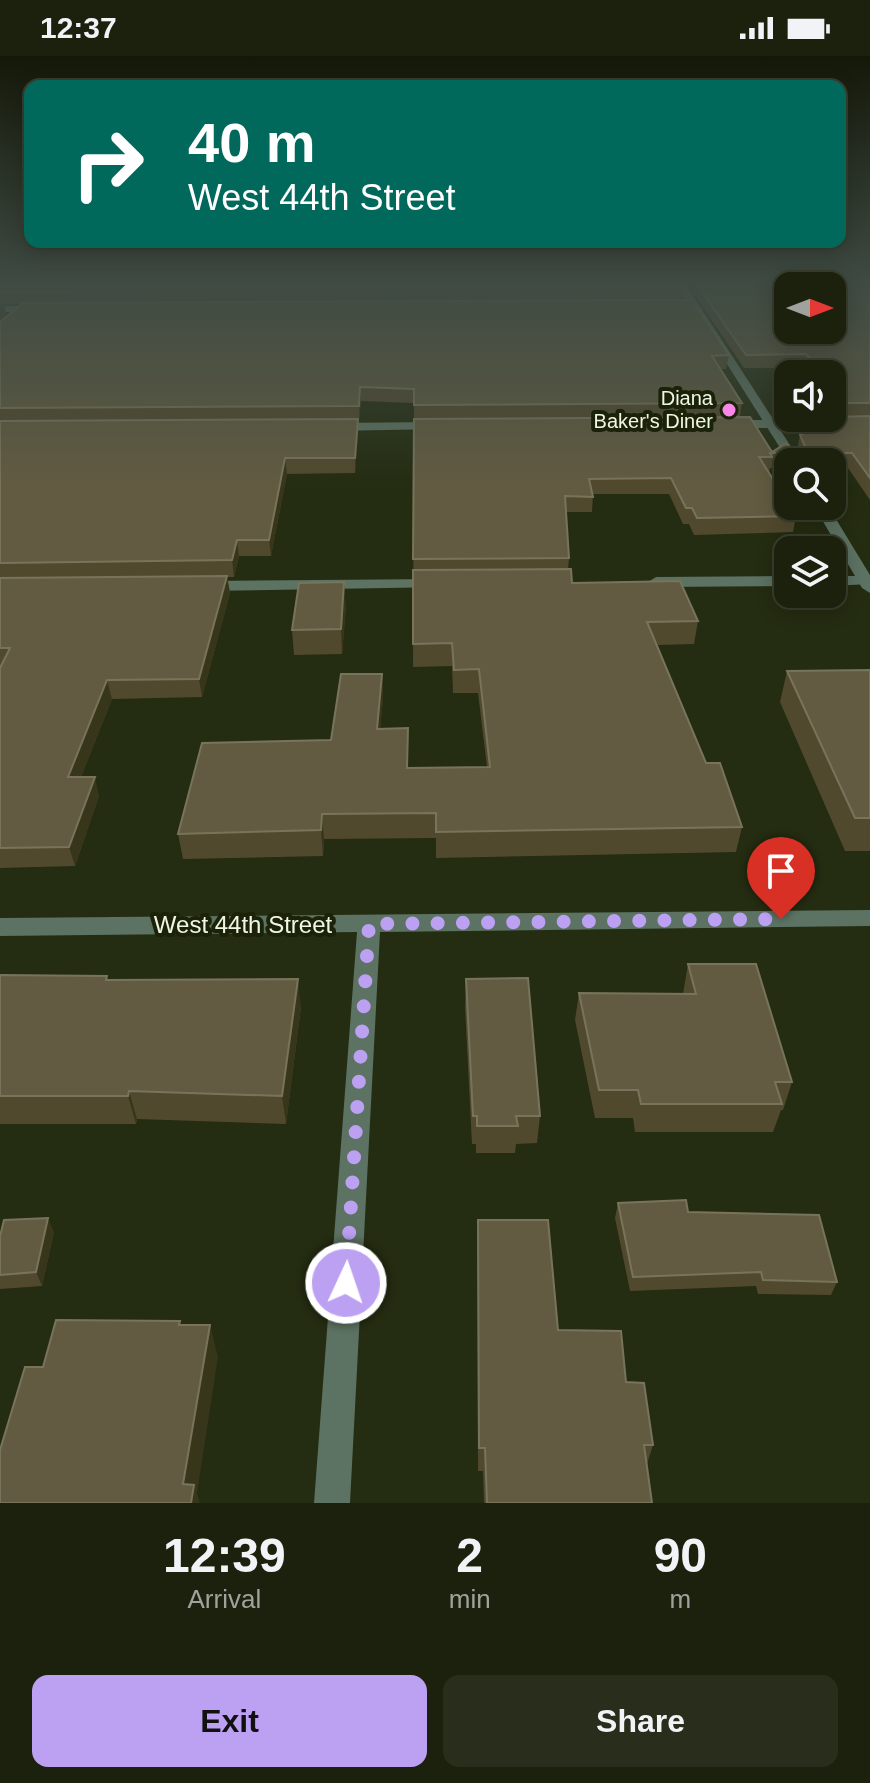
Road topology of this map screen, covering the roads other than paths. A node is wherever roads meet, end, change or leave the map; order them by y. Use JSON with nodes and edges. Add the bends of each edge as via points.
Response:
{"nodes":[{"id":1,"x":726,"y":353,"type":"edge"},
{"id":2,"x":715,"y":424,"type":"edge"},
{"id":3,"x":773,"y":424,"type":"junction"},
{"id":4,"x":870,"y":424,"type":"edge"},
{"id":5,"x":445,"y":426,"type":"edge"},
{"id":6,"x":318,"y":427,"type":"edge"},
{"id":7,"x":787,"y":448,"type":"edge"},
{"id":8,"x":829,"y":520,"type":"edge"},
{"id":9,"x":774,"y":581,"type":"edge"},
{"id":10,"x":644,"y":582,"type":"edge"},
{"id":11,"x":846,"y":582,"type":"edge"},
{"id":12,"x":456,"y":584,"type":"edge"},
{"id":13,"x":867,"y":584,"type":"edge"},
{"id":14,"x":189,"y":586,"type":"edge"},
{"id":15,"x":870,"y":918,"type":"edge"},
{"id":16,"x":369,"y":924,"type":"junction"},
{"id":17,"x":0,"y":927,"type":"edge"},
{"id":18,"x":332,"y":1503,"type":"edge"}],
"edges":[{"from":1,"to":3,"type":"street"},
{"from":2,"to":3,"type":"street"},
{"from":3,"to":4,"type":"street"},
{"from":3,"to":7,"type":"street"},
{"from":5,"to":6,"type":"street"},
{"from":8,"to":13,"type":"street"},
{"from":9,"to":10,"type":"street"},
{"from":11,"to":13,"type":"street"},
{"from":12,"to":14,"type":"street"},
{"from":15,"to":16,"type":"street","name":"West 44th Street"},
{"from":16,"to":17,"type":"street","name":"West 44th Street"},
{"from":16,"to":18,"type":"street"}]}
